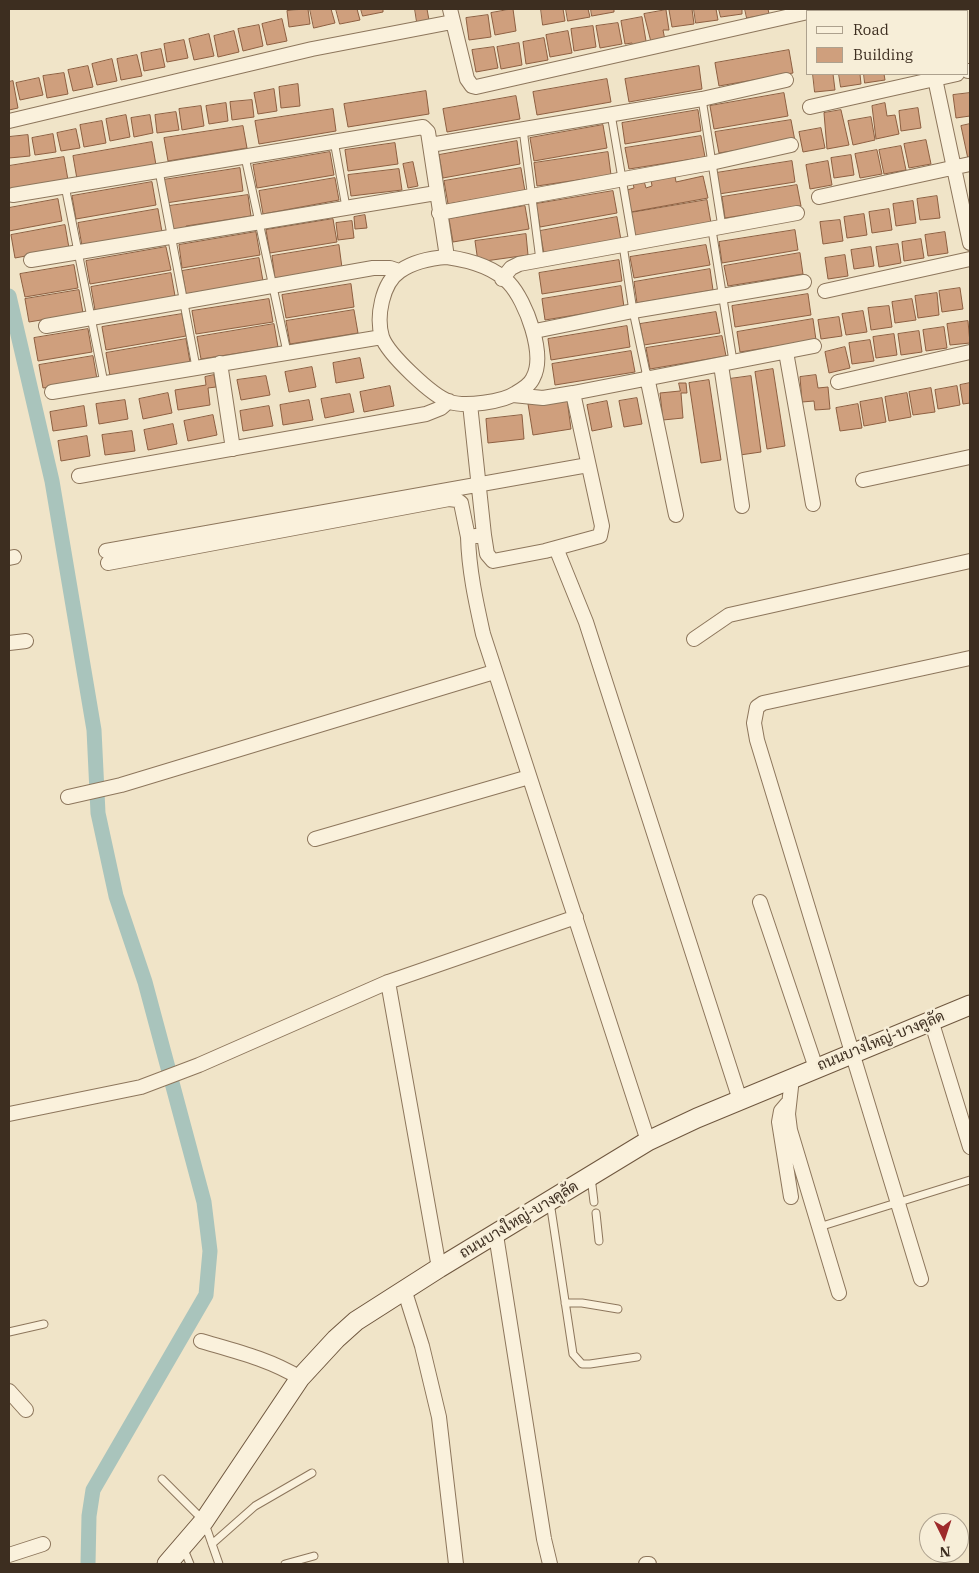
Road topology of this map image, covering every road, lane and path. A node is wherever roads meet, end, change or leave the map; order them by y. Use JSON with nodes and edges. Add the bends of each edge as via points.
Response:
{"nodes":[{"id":1,"x":806,"y":13,"type":"edge"},
{"id":2,"x":451,"y":15,"type":"edge"},
{"id":3,"x":934,"y":76,"type":"edge"},
{"id":4,"x":786,"y":80,"type":"dead end"},
{"id":5,"x":702,"y":98,"type":"junction"},
{"id":6,"x":810,"y":107,"type":"dead end"},
{"id":7,"x":611,"y":114,"type":"junction"},
{"id":8,"x":9,"y":120,"type":"edge"},
{"id":9,"x":523,"y":129,"type":"junction"},
{"id":10,"x":334,"y":140,"type":"junction"},
{"id":11,"x":430,"y":145,"type":"junction"},
{"id":12,"x":791,"y":145,"type":"dead end"},
{"id":13,"x":245,"y":157,"type":"junction"},
{"id":14,"x":711,"y":163,"type":"junction"},
{"id":15,"x":970,"y":164,"type":"edge"},
{"id":16,"x":954,"y":168,"type":"junction"},
{"id":17,"x":159,"y":171,"type":"junction"},
{"id":18,"x":620,"y":179,"type":"junction"},
{"id":19,"x":65,"y":186,"type":"junction"},
{"id":20,"x":436,"y":193,"type":"junction"},
{"id":21,"x":13,"y":194,"type":"dead end"},
{"id":22,"x":530,"y":195,"type":"junction"},
{"id":23,"x":819,"y":197,"type":"dead end"},
{"id":24,"x":346,"y":207,"type":"junction"},
{"id":25,"x":439,"y":213,"type":"junction"},
{"id":26,"x":797,"y":213,"type":"dead end"},
{"id":27,"x":259,"y":222,"type":"junction"},
{"id":28,"x":717,"y":228,"type":"junction"},
{"id":29,"x":170,"y":238,"type":"junction"},
{"id":30,"x":970,"y":243,"type":"edge"},
{"id":31,"x":628,"y":244,"type":"junction"},
{"id":32,"x":78,"y":253,"type":"junction"},
{"id":33,"x":447,"y":257,"type":"junction"},
{"id":34,"x":970,"y":259,"type":"edge"},
{"id":35,"x":31,"y":260,"type":"dead end"},
{"id":36,"x":540,"y":260,"type":"junction"},
{"id":37,"x":399,"y":271,"type":"junction"},
{"id":38,"x":502,"y":278,"type":"junction"},
{"id":39,"x":804,"y":282,"type":"dead end"},
{"id":40,"x":273,"y":285,"type":"junction"},
{"id":41,"x":825,"y":291,"type":"dead end"},
{"id":42,"x":723,"y":295,"type":"junction"},
{"id":43,"x":184,"y":302,"type":"junction"},
{"id":44,"x":633,"y":311,"type":"junction"},
{"id":45,"x":92,"y":317,"type":"junction"},
{"id":46,"x":46,"y":326,"type":"dead end"},
{"id":47,"x":535,"y":331,"type":"junction"},
{"id":48,"x":382,"y":337,"type":"junction"},
{"id":49,"x":814,"y":346,"type":"dead end"},
{"id":50,"x":287,"y":352,"type":"junction"},
{"id":51,"x":786,"y":352,"type":"junction"},
{"id":52,"x":970,"y":352,"type":"edge"},
{"id":53,"x":727,"y":363,"type":"junction"},
{"id":54,"x":220,"y":364,"type":"junction"},
{"id":55,"x":196,"y":368,"type":"junction"},
{"id":56,"x":647,"y":377,"type":"junction"},
{"id":57,"x":838,"y":382,"type":"dead end"},
{"id":58,"x":104,"y":383,"type":"junction"},
{"id":59,"x":52,"y":392,"type":"dead end"},
{"id":60,"x":574,"y":393,"type":"junction"},
{"id":61,"x":513,"y":395,"type":"junction"},
{"id":62,"x":449,"y":402,"type":"junction"},
{"id":63,"x":470,"y":404,"type":"junction"},
{"id":64,"x":233,"y":449,"type":"junction"},
{"id":65,"x":970,"y":457,"type":"edge"},
{"id":66,"x":588,"y":465,"type":"junction"},
{"id":67,"x":79,"y":476,"type":"dead end"},
{"id":68,"x":863,"y":480,"type":"dead end"},
{"id":69,"x":478,"y":484,"type":"junction"},
{"id":70,"x":813,"y":504,"type":"dead end"},
{"id":71,"x":742,"y":506,"type":"dead end"},
{"id":72,"x":676,"y":515,"type":"dead end"},
{"id":73,"x":484,"y":535,"type":"junction"},
{"id":74,"x":468,"y":538,"type":"junction"},
{"id":75,"x":556,"y":548,"type":"junction"},
{"id":76,"x":970,"y":561,"type":"edge"},
{"id":77,"x":694,"y":638,"type":"dead end"},
{"id":78,"x":26,"y":641,"type":"dead end"},
{"id":79,"x":9,"y":643,"type":"edge"},
{"id":80,"x":970,"y":658,"type":"edge"},
{"id":81,"x":494,"y":672,"type":"junction"},
{"id":82,"x":529,"y":777,"type":"junction"},
{"id":83,"x":74,"y":796,"type":"dead end"},
{"id":84,"x":315,"y":839,"type":"dead end"},
{"id":85,"x":760,"y":902,"type":"dead end"},
{"id":86,"x":576,"y":917,"type":"junction"},
{"id":87,"x":388,"y":982,"type":"junction"},
{"id":88,"x":970,"y":1004,"type":"edge"},
{"id":89,"x":931,"y":1020,"type":"junction"},
{"id":90,"x":852,"y":1052,"type":"junction"},
{"id":91,"x":816,"y":1068,"type":"junction"},
{"id":92,"x":792,"y":1078,"type":"junction"},
{"id":93,"x":740,"y":1100,"type":"junction"},
{"id":94,"x":789,"y":1101,"type":"junction"},
{"id":95,"x":9,"y":1114,"type":"edge"},
{"id":96,"x":648,"y":1142,"type":"junction"},
{"id":97,"x":970,"y":1147,"type":"edge"},
{"id":98,"x":591,"y":1176,"type":"junction"},
{"id":99,"x":970,"y":1180,"type":"edge"},
{"id":100,"x":791,"y":1197,"type":"dead end"},
{"id":101,"x":550,"y":1201,"type":"junction"},
{"id":102,"x":594,"y":1202,"type":"dead end"},
{"id":103,"x":899,"y":1204,"type":"junction"},
{"id":104,"x":596,"y":1213,"type":"dead end"},
{"id":105,"x":819,"y":1227,"type":"junction"},
{"id":106,"x":496,"y":1235,"type":"junction"},
{"id":107,"x":599,"y":1241,"type":"dead end"},
{"id":108,"x":439,"y":1268,"type":"junction"},
{"id":109,"x":921,"y":1279,"type":"dead end"},
{"id":110,"x":404,"y":1289,"type":"junction"},
{"id":111,"x":839,"y":1293,"type":"dead end"},
{"id":112,"x":566,"y":1303,"type":"junction"},
{"id":113,"x":618,"y":1309,"type":"dead end"},
{"id":114,"x":44,"y":1324,"type":"dead end"},
{"id":115,"x":9,"y":1332,"type":"edge"},
{"id":116,"x":201,"y":1341,"type":"dead end"},
{"id":117,"x":637,"y":1357,"type":"dead end"},
{"id":118,"x":300,"y":1378,"type":"junction"},
{"id":119,"x":9,"y":1391,"type":"edge"},
{"id":120,"x":26,"y":1410,"type":"dead end"},
{"id":121,"x":312,"y":1473,"type":"dead end"},
{"id":122,"x":162,"y":1479,"type":"dead end"},
{"id":123,"x":204,"y":1521,"type":"junction"},
{"id":124,"x":43,"y":1544,"type":"dead end"},
{"id":125,"x":212,"y":1544,"type":"junction"},
{"id":126,"x":9,"y":1555,"type":"edge"},
{"id":127,"x":186,"y":1556,"type":"edge"},
{"id":128,"x":314,"y":1556,"type":"dead end"},
{"id":129,"x":167,"y":1564,"type":"edge"},
{"id":130,"x":219,"y":1564,"type":"edge"},
{"id":131,"x":285,"y":1564,"type":"edge"},
{"id":132,"x":456,"y":1564,"type":"edge"},
{"id":133,"x":550,"y":1564,"type":"edge"}],
"edges":[{"from":1,"to":2,"type":"street","via":[[476,87],[467,79]]},
{"from":2,"to":8,"type":"street"},
{"from":3,"to":6,"type":"street"},
{"from":3,"to":16,"type":"street"},
{"from":4,"to":5,"type":"street"},
{"from":5,"to":7,"type":"street"},
{"from":5,"to":14,"type":"lane"},
{"from":7,"to":9,"type":"street"},
{"from":7,"to":18,"type":"lane"},
{"from":9,"to":11,"type":"street"},
{"from":9,"to":22,"type":"lane"},
{"from":10,"to":11,"type":"street","via":[[423,127],[428,132]]},
{"from":10,"to":13,"type":"street"},
{"from":10,"to":24,"type":"lane"},
{"from":11,"to":20,"type":"street"},
{"from":12,"to":14,"type":"street"},
{"from":13,"to":17,"type":"street"},
{"from":13,"to":27,"type":"lane"},
{"from":14,"to":18,"type":"street"},
{"from":14,"to":28,"type":"lane"},
{"from":15,"to":16,"type":"street"},
{"from":16,"to":23,"type":"street"},
{"from":16,"to":30,"type":"street"},
{"from":17,"to":19,"type":"street"},
{"from":17,"to":29,"type":"lane"},
{"from":18,"to":22,"type":"street"},
{"from":18,"to":31,"type":"lane"},
{"from":19,"to":21,"type":"street"},
{"from":19,"to":32,"type":"lane"},
{"from":20,"to":24,"type":"street"},
{"from":20,"to":25,"type":"street"},
{"from":22,"to":25,"type":"street"},
{"from":22,"to":36,"type":"lane"},
{"from":24,"to":27,"type":"street"},
{"from":25,"to":33,"type":"street"},
{"from":26,"to":28,"type":"street"},
{"from":27,"to":29,"type":"street"},
{"from":27,"to":40,"type":"lane"},
{"from":28,"to":31,"type":"street"},
{"from":28,"to":42,"type":"lane"},
{"from":29,"to":32,"type":"street"},
{"from":29,"to":43,"type":"lane"},
{"from":31,"to":36,"type":"street"},
{"from":31,"to":44,"type":"lane"},
{"from":32,"to":35,"type":"street"},
{"from":32,"to":45,"type":"lane"},
{"from":33,"to":37,"type":"street","via":[[434,258]]},
{"from":33,"to":38,"type":"street","via":[[462,259]]},
{"from":34,"to":41,"type":"street"},
{"from":36,"to":38,"type":"street","via":[[519,264]]},
{"from":37,"to":40,"type":"street","via":[[374,268]]},
{"from":37,"to":48,"type":"street","via":[[386,289],[380,314]]},
{"from":38,"to":47,"type":"street","via":[[509,283]]},
{"from":39,"to":42,"type":"street"},
{"from":40,"to":43,"type":"street"},
{"from":40,"to":50,"type":"lane"},
{"from":42,"to":44,"type":"street"},
{"from":42,"to":53,"type":"lane"},
{"from":43,"to":45,"type":"street"},
{"from":43,"to":55,"type":"lane"},
{"from":44,"to":47,"type":"street"},
{"from":44,"to":56,"type":"lane"},
{"from":45,"to":46,"type":"street"},
{"from":45,"to":58,"type":"lane"},
{"from":47,"to":61,"type":"street","via":[[536,373],[528,386]]},
{"from":48,"to":50,"type":"street"},
{"from":48,"to":62,"type":"street","via":[[413,376]]},
{"from":49,"to":51,"type":"street"},
{"from":50,"to":54,"type":"street"},
{"from":51,"to":53,"type":"street"},
{"from":51,"to":70,"type":"street"},
{"from":52,"to":57,"type":"street"},
{"from":53,"to":56,"type":"street"},
{"from":53,"to":71,"type":"street"},
{"from":54,"to":55,"type":"street"},
{"from":54,"to":64,"type":"street"},
{"from":55,"to":58,"type":"street"},
{"from":56,"to":60,"type":"street"},
{"from":56,"to":72,"type":"street"},
{"from":58,"to":59,"type":"street"},
{"from":60,"to":61,"type":"street","via":[[543,398]]},
{"from":60,"to":66,"type":"street"},
{"from":61,"to":63,"type":"street"},
{"from":62,"to":63,"type":"street"},
{"from":62,"to":64,"type":"street","via":[[426,414]]},
{"from":63,"to":69,"type":"street"},
{"from":64,"to":67,"type":"street"},
{"from":65,"to":68,"type":"street"},
{"from":66,"to":69,"type":"street"},
{"from":66,"to":75,"type":"street","via":[[602,533],[596,539]]},
{"from":69,"to":73,"type":"street"},
{"from":69,"to":74,"type":"street","via":[[107,557],[449,499],[461,503]]},
{"from":73,"to":74,"type":"street"},
{"from":73,"to":75,"type":"street","via":[[487,554],[492,562]]},
{"from":74,"to":81,"type":"street","via":[[470,570]]},
{"from":75,"to":93,"type":"street","via":[[586,622]]},
{"from":76,"to":77,"type":"street","via":[[729,614]]},
{"from":78,"to":79,"type":"street"},
{"from":80,"to":90,"type":"street","via":[[763,703],[754,714],[756,740]]},
{"from":81,"to":82,"type":"street"},
{"from":81,"to":83,"type":"street","via":[[106,790]]},
{"from":82,"to":84,"type":"street"},
{"from":82,"to":86,"type":"street"},
{"from":85,"to":91,"type":"street"},
{"from":86,"to":87,"type":"street"},
{"from":86,"to":96,"type":"street"},
{"from":87,"to":95,"type":"street","via":[[141,1086]]},
{"from":87,"to":108,"type":"street"},
{"from":88,"to":89,"type":"street","name":"ถนนบางใหญ่-บางคูลัด"},
{"from":89,"to":90,"type":"street","name":"ถนนบางใหญ่-บางคูลัด"},
{"from":89,"to":97,"type":"street"},
{"from":90,"to":91,"type":"street","name":"ถนนบางใหญ่-บางคูลัด"},
{"from":90,"to":103,"type":"street"},
{"from":91,"to":92,"type":"street","name":"ถนนบางใหญ่-บางคูลัด"},
{"from":92,"to":93,"type":"street","name":"ถนนบางใหญ่-บางคูลัด"},
{"from":92,"to":94,"type":"street"},
{"from":93,"to":96,"type":"street","name":"ถนนบางใหญ่-บางคูลัด"},
{"from":94,"to":100,"type":"street","via":[[781,1111],[779,1122]]},
{"from":94,"to":105,"type":"street","via":[[790,1130]]},
{"from":96,"to":98,"type":"street","name":"ถนนบางใหญ่-บางคูลัด"},
{"from":98,"to":101,"type":"street","name":"ถนนบางใหญ่-บางคูลัด"},
{"from":98,"to":102,"type":"lane"},
{"from":99,"to":103,"type":"lane"},
{"from":101,"to":106,"type":"street","name":"ถนนบางใหญ่-บางคูลัด"},
{"from":101,"to":112,"type":"lane"},
{"from":103,"to":105,"type":"lane"},
{"from":103,"to":109,"type":"street"},
{"from":104,"to":107,"type":"lane"},
{"from":105,"to":111,"type":"street"},
{"from":106,"to":108,"type":"street","name":"ถนนบางใหญ่-บางคูลัด"},
{"from":106,"to":133,"type":"street"},
{"from":108,"to":110,"type":"street","name":"ถนนบางใหญ่-บางคูลัด"},
{"from":110,"to":118,"type":"street","name":"ถนนบางใหญ่-บางคูลัด","via":[[356,1321]]},
{"from":110,"to":132,"type":"street","via":[[439,1417]]},
{"from":112,"to":113,"type":"lane"},
{"from":112,"to":117,"type":"lane","via":[[573,1354],[577,1360],[590,1364]]},
{"from":114,"to":115,"type":"lane"},
{"from":116,"to":118,"type":"street","via":[[261,1358]]},
{"from":118,"to":123,"type":"street","name":"ถนนบางใหญ่-บางคูลัด"},
{"from":119,"to":120,"type":"street"},
{"from":121,"to":125,"type":"lane","via":[[255,1506]]},
{"from":122,"to":123,"type":"lane"},
{"from":123,"to":125,"type":"lane"},
{"from":123,"to":127,"type":"street","name":"ถนนบางใหญ่-บางคูลัด"},
{"from":124,"to":126,"type":"street"},
{"from":125,"to":130,"type":"lane"},
{"from":127,"to":129,"type":"street","name":"ถนนบางใหญ่-บางคูลัด"},
{"from":128,"to":131,"type":"lane"}]}
